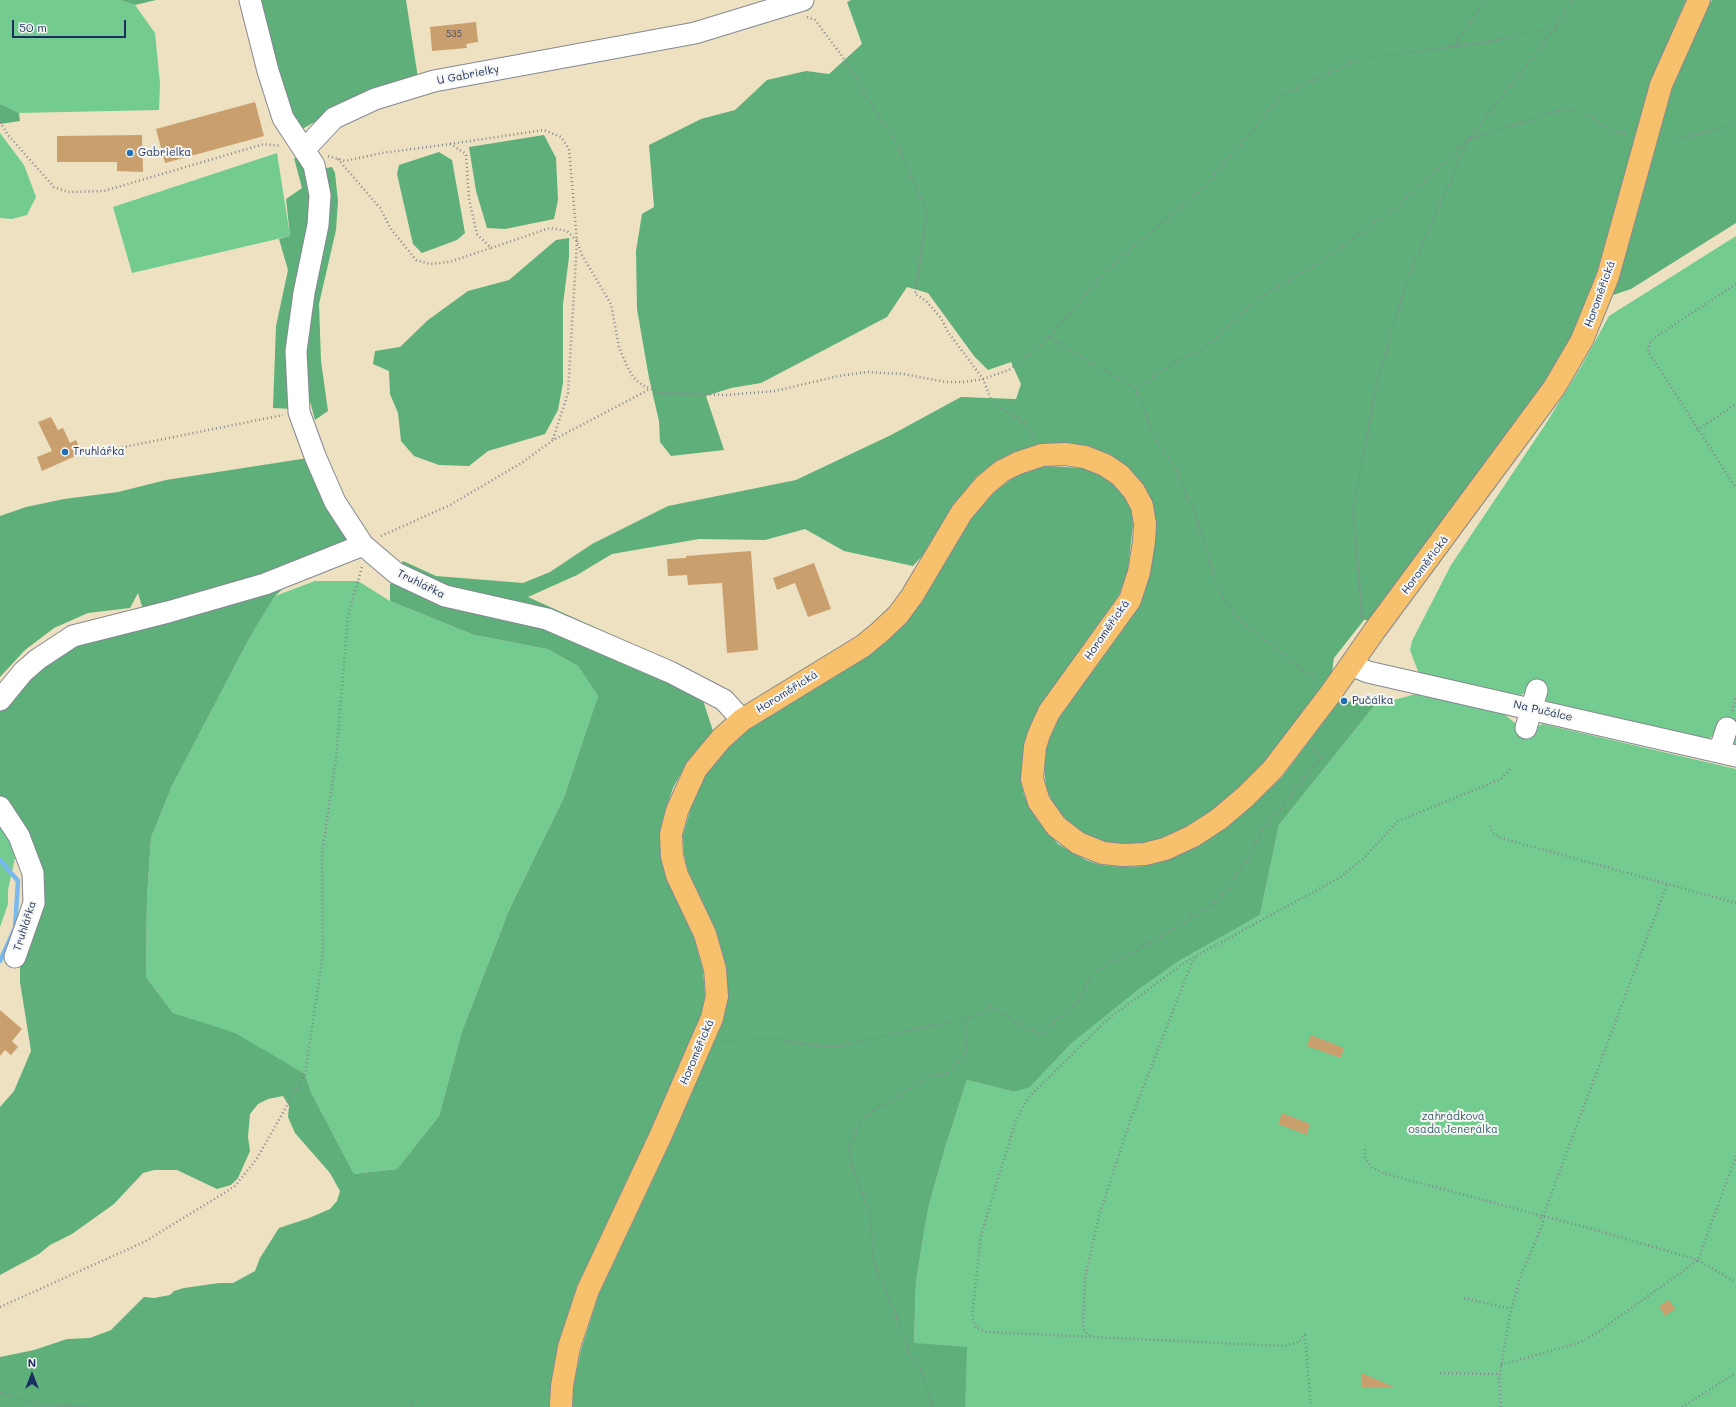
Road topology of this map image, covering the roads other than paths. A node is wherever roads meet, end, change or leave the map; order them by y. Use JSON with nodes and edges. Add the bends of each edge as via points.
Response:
{"nodes":[{"id":1,"x":250,"y":0,"type":"edge"},
{"id":2,"x":804,"y":0,"type":"edge"},
{"id":3,"x":1699,"y":0,"type":"edge"},
{"id":4,"x":305,"y":148,"type":"junction"},
{"id":5,"x":363,"y":545,"type":"junction"},
{"id":6,"x":1351,"y":665,"type":"junction"},
{"id":7,"x":1534,"y":699,"type":"junction"},
{"id":8,"x":0,"y":700,"type":"edge"},
{"id":9,"x":742,"y":720,"type":"junction"},
{"id":10,"x":1526,"y":728,"type":"dead end"},
{"id":11,"x":1727,"y":728,"type":"dead end"},
{"id":12,"x":1728,"y":754,"type":"edge"},
{"id":13,"x":0,"y":807,"type":"edge"},
{"id":14,"x":15,"y":957,"type":"dead end"},
{"id":15,"x":561,"y":1407,"type":"edge"}],
"edges":[{"from":1,"to":4,"type":"street","via":[[283,118]]},
{"from":2,"to":4,"type":"street","name":"U Gabrielky","via":[[695,33],[434,81],[390,94],[334,118]]},
{"from":3,"to":6,"type":"main road","name":"Horoměřická","via":[[1661,85],[1608,276],[1582,340],[1554,388]]},
{"from":4,"to":5,"type":"street","name":"Truhlářka","via":[[314,165],[320,195],[318,225],[304,293],[296,351],[299,412],[335,502]]},
{"from":5,"to":8,"type":"street","via":[[265,584],[73,636],[33,663]]},
{"from":5,"to":9,"type":"street","name":"Truhlářka","via":[[396,573],[445,596],[547,619],[670,672],[724,700]]},
{"from":6,"to":7,"type":"street","name":"Na Pučálce","via":[[1368,672]]},
{"from":6,"to":9,"type":"main road","name":"Horoměřická","via":[[1273,769],[1224,814],[1193,836],[1165,849],[1124,855],[1090,849],[1066,835],[1046,814],[1035,792],[1032,779],[1035,747],[1049,712],[1130,600],[1139,572],[1145,524],[1142,506],[1134,491],[1105,465],[1085,457],[1065,454],[1042,455],[1002,471],[985,485],[962,512],[912,596],[898,615],[880,632],[862,646]]},
{"from":7,"to":10,"type":"street"},
{"from":7,"to":12,"type":"street","name":"Na Pučálce"},
{"from":9,"to":15,"type":"main road","name":"Horoměřická","via":[[721,739],[696,769],[679,805],[671,834],[672,856],[677,875],[705,934],[715,968],[717,996],[712,1018],[588,1290],[569,1347]]},
{"from":11,"to":12,"type":"street"},
{"from":13,"to":14,"type":"street","name":"Truhlářka","via":[[19,836],[33,873],[34,903]]}]}
